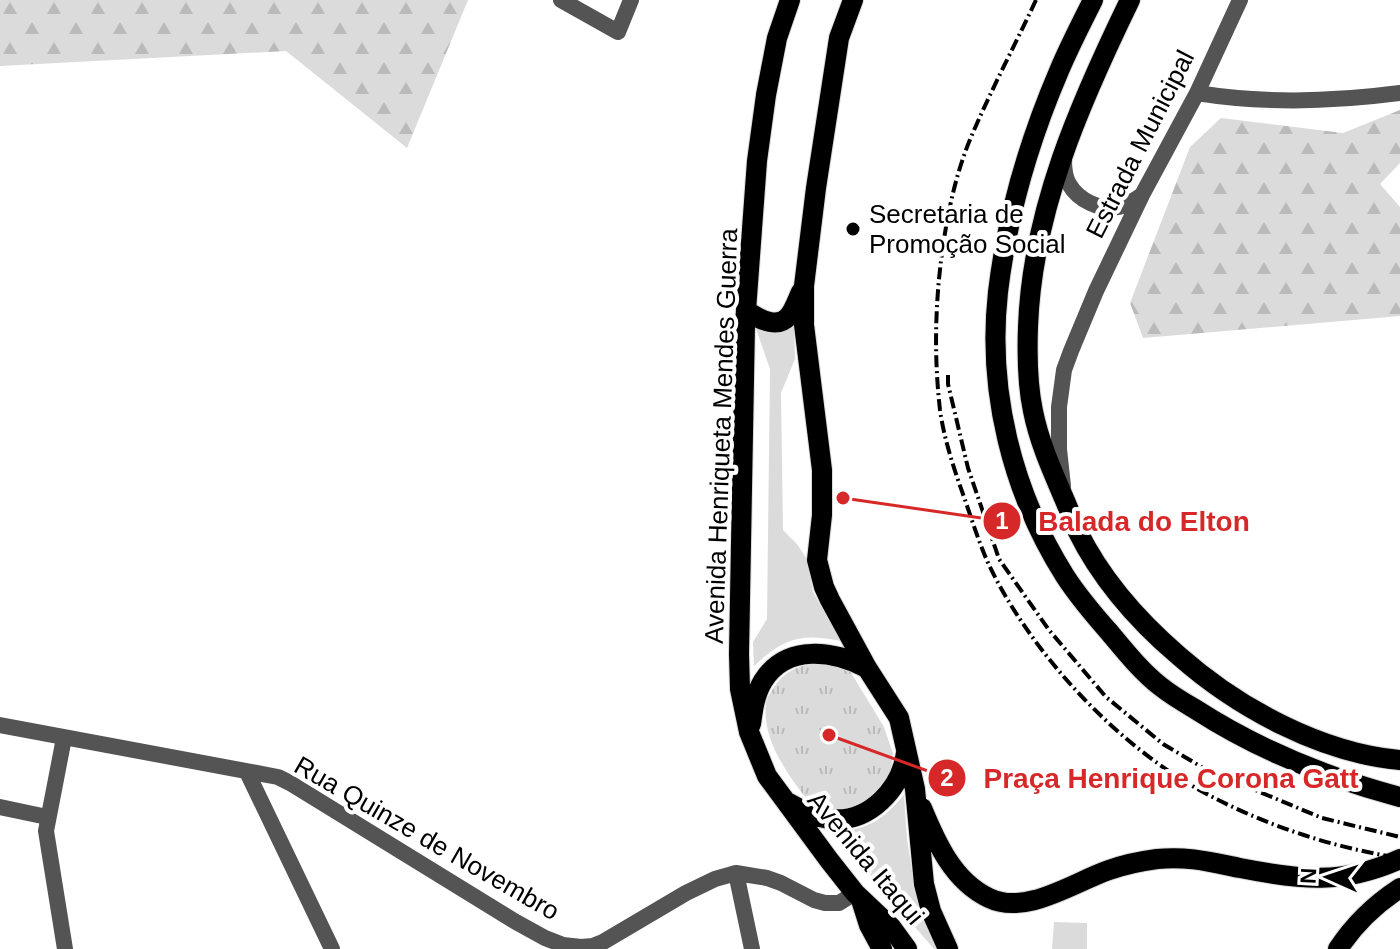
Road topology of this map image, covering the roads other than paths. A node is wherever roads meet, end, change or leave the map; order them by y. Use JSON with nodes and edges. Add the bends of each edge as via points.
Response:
{"nodes":[{"id":1,"x":561,"y":0,"type":"edge"},
{"id":2,"x":631,"y":0,"type":"edge"},
{"id":3,"x":853,"y":0,"type":"edge"},
{"id":4,"x":1093,"y":0,"type":"edge"},
{"id":5,"x":1130,"y":0,"type":"edge"},
{"id":6,"x":1240,"y":0,"type":"edge"},
{"id":7,"x":784,"y":2,"type":"edge"},
{"id":8,"x":1197,"y":93,"type":"junction"},
{"id":9,"x":1400,"y":93,"type":"edge"},
{"id":10,"x":1064,"y":150,"type":"junction"},
{"id":11,"x":1142,"y":195,"type":"junction"},
{"id":12,"x":804,"y":286,"type":"junction"},
{"id":13,"x":746,"y":310,"type":"junction"},
{"id":14,"x":1064,"y":499,"type":"junction"},
{"id":15,"x":867,"y":668,"type":"junction"},
{"id":16,"x":0,"y":725,"type":"edge"},
{"id":17,"x":749,"y":732,"type":"junction"},
{"id":18,"x":64,"y":738,"type":"junction"},
{"id":19,"x":906,"y":744,"type":"junction"},
{"id":20,"x":1400,"y":760,"type":"edge"},
{"id":21,"x":247,"y":772,"type":"junction"},
{"id":22,"x":915,"y":789,"type":"junction"},
{"id":23,"x":1400,"y":797,"type":"edge"},
{"id":24,"x":785,"y":801,"type":"junction"},
{"id":25,"x":0,"y":807,"type":"edge"},
{"id":26,"x":47,"y":817,"type":"junction"},
{"id":27,"x":1400,"y":859,"type":"edge"},
{"id":28,"x":736,"y":873,"type":"junction"},
{"id":29,"x":1400,"y":888,"type":"edge"},
{"id":30,"x":858,"y":896,"type":"junction"},
{"id":31,"x":65,"y":949,"type":"edge"},
{"id":32,"x":332,"y":949,"type":"edge"},
{"id":33,"x":752,"y":949,"type":"edge"},
{"id":34,"x":882,"y":949,"type":"edge"},
{"id":35,"x":907,"y":949,"type":"edge"},
{"id":36,"x":948,"y":949,"type":"edge"},
{"id":37,"x":1338,"y":949,"type":"edge"}],
"edges":[{"from":1,"to":2,"type":"street","via":[[618,32]]},
{"from":3,"to":12,"type":"main road","via":[[839,38]]},
{"from":4,"to":23,"type":"main road","via":[[1035,134],[998,294],[996,347],[1004,426],[1029,508],[1066,578],[1159,685],[1256,745]]},
{"from":5,"to":10,"type":"main road"},
{"from":6,"to":8,"type":"street","name":"Estrada Municipal"},
{"from":7,"to":13,"type":"main road","name":"Avenida Henriqueta Mendes Guerra","via":[[757,161]]},
{"from":8,"to":9,"type":"street","via":[[1273,101]]},
{"from":8,"to":11,"type":"street","name":"Estrada Municipal"},
{"from":10,"to":11,"type":"street","via":[[1069,184],[1086,201],[1117,207]]},
{"from":10,"to":14,"type":"main road","via":[[1032,275],[1027,343],[1039,437]]},
{"from":11,"to":14,"type":"street","name":"Estrada Municipal","via":[[1064,370],[1059,449]]},
{"from":12,"to":13,"type":"main road","via":[[784,321],[761,320]]},
{"from":12,"to":15,"type":"main road","via":[[822,470],[817,560],[830,600]]},
{"from":13,"to":17,"type":"main road","name":"Avenida Henriqueta Mendes Guerra","via":[[739,654]]},
{"from":14,"to":20,"type":"main road","via":[[1077,530],[1123,601],[1190,666],[1236,700],[1298,732],[1350,752]]},
{"from":15,"to":17,"type":"main road","via":[[818,653],[786,660],[764,679]]},
{"from":15,"to":19,"type":"main road","via":[[899,718]]},
{"from":16,"to":18,"type":"street","name":"Rua Quinze de Novembro"},
{"from":17,"to":24,"type":"main road","via":[[767,776]]},
{"from":18,"to":21,"type":"street","name":"Rua Quinze de Novembro"},
{"from":18,"to":26,"type":"street"},
{"from":19,"to":22,"type":"main road"},
{"from":19,"to":24,"type":"main road","via":[[889,793],[859,815],[827,819]]},
{"from":21,"to":28,"type":"street","name":"Rua Quinze de Novembro","via":[[290,783],[516,922],[563,945],[603,942],[686,893]]},
{"from":21,"to":32,"type":"street"},
{"from":22,"to":27,"type":"main road","via":[[952,867],[989,899],[1006,903],[1024,903],[1111,869],[1155,859],[1192,858],[1322,878],[1376,870]]},
{"from":22,"to":36,"type":"main road","via":[[924,884]]},
{"from":24,"to":30,"type":"main road","name":"Avenida Itaqui"},
{"from":25,"to":26,"type":"street"},
{"from":26,"to":31,"type":"street"},
{"from":28,"to":30,"type":"street","via":[[767,878],[825,903]]},
{"from":28,"to":33,"type":"street"},
{"from":29,"to":37,"type":"main road","via":[[1359,921]]},
{"from":30,"to":34,"type":"main road"},
{"from":30,"to":35,"type":"main road","name":"Avenida Itaqui"}]}
